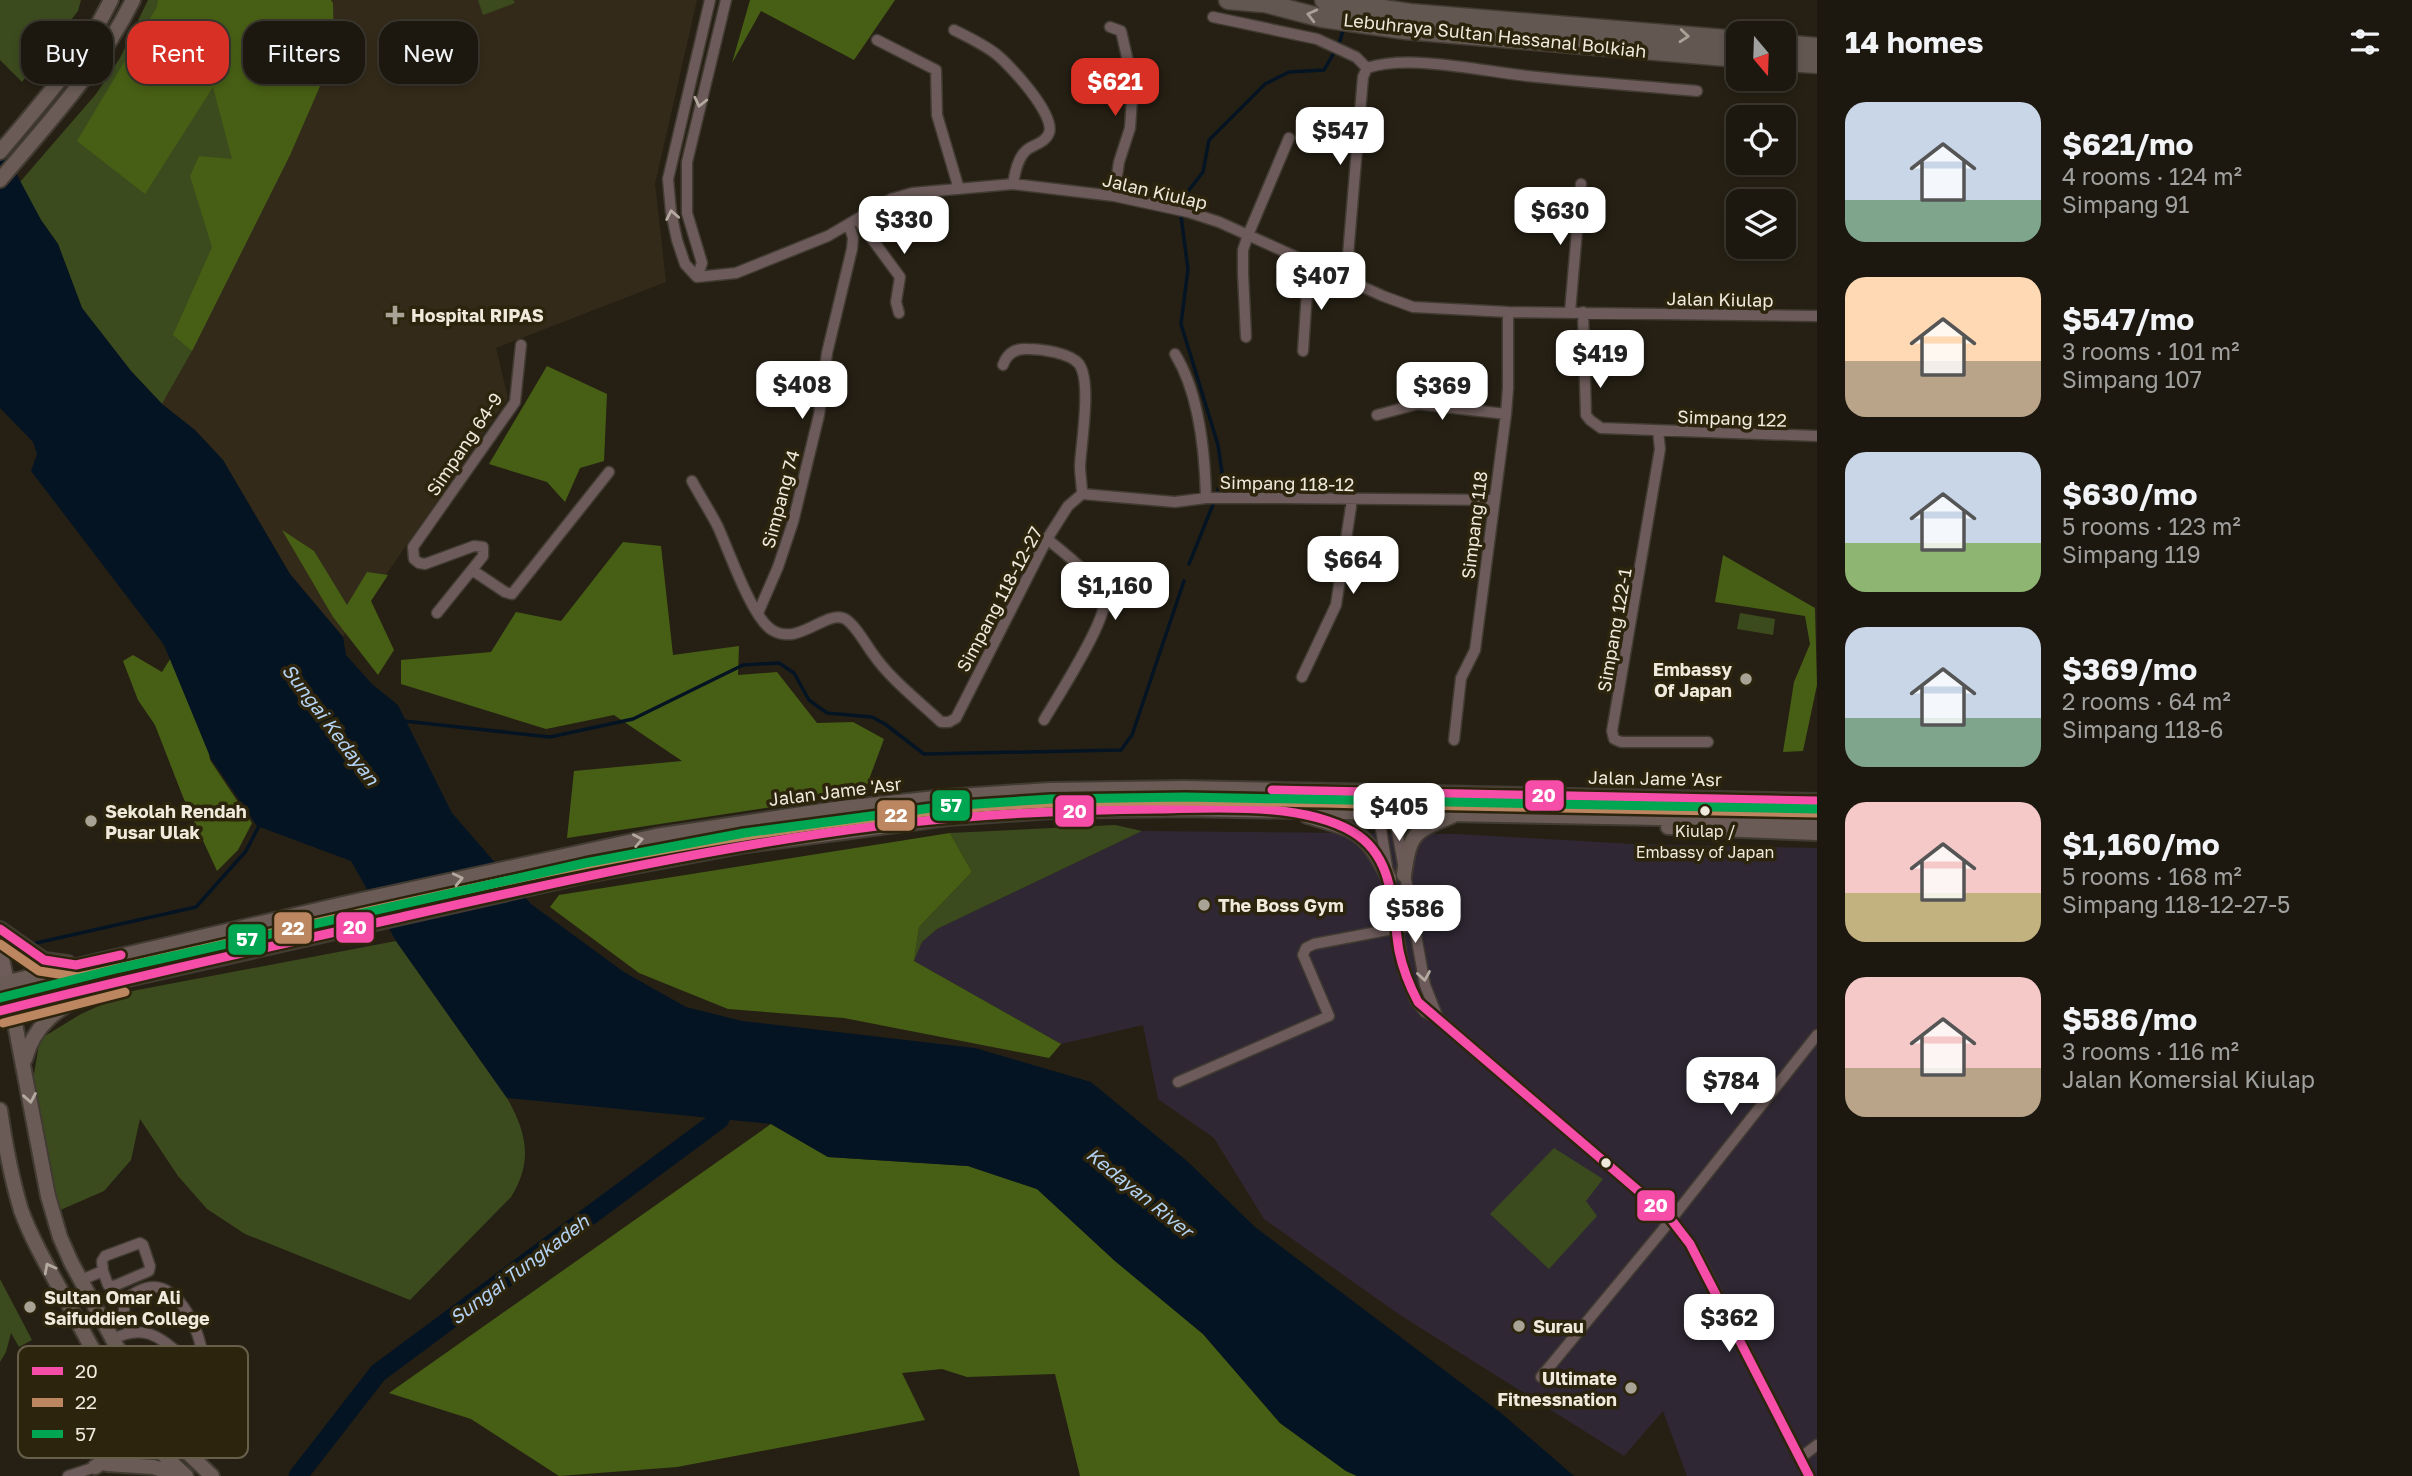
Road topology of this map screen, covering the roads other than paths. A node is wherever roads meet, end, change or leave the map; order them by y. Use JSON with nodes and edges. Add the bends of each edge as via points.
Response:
{"nodes":[{"id":1,"x":111,"y":0,"type":"edge"},
{"id":2,"x":133,"y":0,"type":"edge"},
{"id":3,"x":710,"y":0,"type":"edge"},
{"id":4,"x":726,"y":0,"type":"edge"},
{"id":5,"x":1228,"y":0,"type":"edge"},
{"id":6,"x":1324,"y":0,"type":"edge"},
{"id":7,"x":1260,"y":2,"type":"edge"},
{"id":8,"x":1213,"y":18,"type":"dead end"},
{"id":9,"x":1110,"y":27,"type":"dead end"},
{"id":10,"x":954,"y":30,"type":"dead end"},
{"id":11,"x":1726,"y":39,"type":"edge"},
{"id":12,"x":877,"y":40,"type":"dead end"},
{"id":13,"x":1796,"y":45,"type":"edge"},
{"id":14,"x":1817,"y":47,"type":"edge"},
{"id":15,"x":1726,"y":57,"type":"edge"},
{"id":16,"x":1796,"y":62,"type":"edge"},
{"id":17,"x":1817,"y":64,"type":"edge"},
{"id":18,"x":1367,"y":68,"type":"junction"},
{"id":19,"x":1698,"y":90,"type":"dead end"},
{"id":20,"x":1289,"y":138,"type":"dead end"},
{"id":21,"x":0,"y":152,"type":"edge"},
{"id":22,"x":0,"y":180,"type":"edge"},
{"id":23,"x":1013,"y":184,"type":"junction"},
{"id":24,"x":1581,"y":184,"type":"dead end"},
{"id":25,"x":959,"y":189,"type":"junction"},
{"id":26,"x":1114,"y":196,"type":"junction"},
{"id":27,"x":854,"y":223,"type":"junction"},
{"id":28,"x":1248,"y":235,"type":"junction"},
{"id":29,"x":1321,"y":267,"type":"junction"},
{"id":30,"x":697,"y":277,"type":"junction"},
{"id":31,"x":1346,"y":279,"type":"junction"},
{"id":32,"x":1508,"y":312,"type":"junction"},
{"id":33,"x":1570,"y":312,"type":"junction"},
{"id":34,"x":1583,"y":312,"type":"junction"},
{"id":35,"x":900,"y":313,"type":"dead end"},
{"id":36,"x":1817,"y":316,"type":"edge"},
{"id":37,"x":1246,"y":337,"type":"dead end"},
{"id":38,"x":521,"y":345,"type":"dead end"},
{"id":39,"x":1303,"y":351,"type":"dead end"},
{"id":40,"x":1175,"y":354,"type":"dead end"},
{"id":41,"x":1003,"y":365,"type":"dead end"},
{"id":42,"x":1506,"y":414,"type":"junction"},
{"id":43,"x":1377,"y":415,"type":"dead end"},
{"id":44,"x":1658,"y":431,"type":"junction"},
{"id":45,"x":1817,"y":436,"type":"edge"},
{"id":46,"x":609,"y":472,"type":"dead end"},
{"id":47,"x":692,"y":481,"type":"dead end"},
{"id":48,"x":1082,"y":494,"type":"junction"},
{"id":49,"x":1206,"y":498,"type":"junction"},
{"id":50,"x":1352,"y":500,"type":"junction"},
{"id":51,"x":1493,"y":500,"type":"junction"},
{"id":52,"x":1047,"y":539,"type":"junction"},
{"id":53,"x":472,"y":569,"type":"junction"},
{"id":54,"x":437,"y":613,"type":"dead end"},
{"id":55,"x":758,"y":614,"type":"junction"},
{"id":56,"x":1302,"y":677,"type":"dead end"},
{"id":57,"x":1044,"y":720,"type":"dead end"},
{"id":58,"x":1454,"y":740,"type":"dead end"},
{"id":59,"x":1708,"y":742,"type":"dead end"},
{"id":60,"x":1383,"y":792,"type":"junction"},
{"id":61,"x":1817,"y":801,"type":"edge"},
{"id":62,"x":1289,"y":810,"type":"junction"},
{"id":63,"x":1378,"y":812,"type":"junction"},
{"id":64,"x":1394,"y":812,"type":"junction"},
{"id":65,"x":1456,"y":814,"type":"junction"},
{"id":66,"x":1571,"y":816,"type":"junction"},
{"id":67,"x":1817,"y":821,"type":"edge"},
{"id":68,"x":1817,"y":832,"type":"edge"},
{"id":69,"x":1405,"y":874,"type":"junction"},
{"id":70,"x":1389,"y":878,"type":"junction"},
{"id":71,"x":1414,"y":925,"type":"junction"},
{"id":72,"x":1396,"y":928,"type":"junction"},
{"id":73,"x":0,"y":929,"type":"edge"},
{"id":74,"x":0,"y":950,"type":"edge"},
{"id":75,"x":118,"y":955,"type":"junction"},
{"id":76,"x":76,"y":965,"type":"junction"},
{"id":77,"x":123,"y":980,"type":"junction"},
{"id":78,"x":4,"y":983,"type":"edge"},
{"id":79,"x":7,"y":1009,"type":"edge"},
{"id":80,"x":1438,"y":1017,"type":"junction"},
{"id":81,"x":1817,"y":1035,"type":"edge"},
{"id":82,"x":24,"y":1064,"type":"junction"},
{"id":83,"x":1178,"y":1082,"type":"dead end"},
{"id":84,"x":0,"y":1110,"type":"edge"},
{"id":85,"x":3,"y":1149,"type":"edge"},
{"id":86,"x":1670,"y":1218,"type":"junction"},
{"id":87,"x":103,"y":1271,"type":"junction"},
{"id":88,"x":81,"y":1280,"type":"junction"},
{"id":89,"x":131,"y":1331,"type":"junction"},
{"id":90,"x":113,"y":1339,"type":"junction"},
{"id":91,"x":92,"y":1346,"type":"edge"},
{"id":92,"x":117,"y":1346,"type":"edge"},
{"id":93,"x":170,"y":1346,"type":"edge"},
{"id":94,"x":200,"y":1346,"type":"edge"},
{"id":95,"x":1541,"y":1377,"type":"dead end"},
{"id":96,"x":1817,"y":1445,"type":"edge"},
{"id":97,"x":110,"y":1458,"type":"edge"},
{"id":98,"x":125,"y":1458,"type":"edge"},
{"id":99,"x":167,"y":1458,"type":"edge"},
{"id":100,"x":184,"y":1458,"type":"edge"},
{"id":101,"x":1800,"y":1458,"type":"junction"},
{"id":102,"x":101,"y":1466,"type":"junction"},
{"id":103,"x":207,"y":1471,"type":"edge"},
{"id":104,"x":68,"y":1476,"type":"edge"},
{"id":105,"x":184,"y":1476,"type":"edge"},
{"id":106,"x":1809,"y":1476,"type":"edge"}],
"edges":[{"from":1,"to":21,"type":"main road","via":[[83,48]]},
{"from":2,"to":22,"type":"main road","via":[[106,48]]},
{"from":30,"to":3,"type":"street","one_way":true,"via":[[685,264],[677,240],[668,179]]},
{"from":4,"to":30,"type":"street","one_way":true,"via":[[687,162],[687,213],[702,263]]},
{"from":5,"to":7,"type":"highway","name":"Lebuhraya Sultan Hassanal Bolkiah"},
{"from":6,"to":11,"type":"highway","name":"Lebuhraya Sultan Hassanal Bolkiah","one_way":true,"via":[[1409,13]]},
{"from":15,"to":7,"type":"highway","name":"Lebuhraya Sultan Hassanal Bolkiah","one_way":true,"via":[[1405,30],[1322,18]]},
{"from":8,"to":18,"type":"street","via":[[1317,39],[1356,57]]},
{"from":9,"to":26,"type":"street","via":[[1121,31],[1133,83],[1130,128]]},
{"from":10,"to":23,"type":"street","via":[[1013,70],[1046,114],[1049,134],[1025,151]]},
{"from":12,"to":25,"type":"street","via":[[936,70],[937,115]]},
{"from":13,"to":14,"type":"highway"},
{"from":16,"to":17,"type":"highway"},
{"from":18,"to":19,"type":"street","via":[[1418,64]]},
{"from":18,"to":31,"type":"street"},
{"from":20,"to":28,"type":"street"},
{"from":23,"to":25,"type":"street","name":"Jalan Kiulap"},
{"from":23,"to":26,"type":"street","name":"Jalan Kiulap"},
{"from":24,"to":33,"type":"street"},
{"from":25,"to":27,"type":"street","name":"Jalan Kiulap","via":[[891,199]]},
{"from":26,"to":28,"type":"street","name":"Jalan Kiulap","via":[[1188,212]]},
{"from":27,"to":30,"type":"street","name":"Jalan Kiulap","via":[[736,273]]},
{"from":27,"to":35,"type":"street","via":[[900,277],[896,302]]},
{"from":27,"to":55,"type":"street","name":"Simpang 74","via":[[819,415],[793,522]]},
{"from":28,"to":29,"type":"street","name":"Jalan Kiulap"},
{"from":28,"to":37,"type":"street","via":[[1243,273]]},
{"from":29,"to":31,"type":"street","name":"Jalan Kiulap"},
{"from":29,"to":39,"type":"street","via":[[1307,292]]},
{"from":31,"to":32,"type":"street","name":"Jalan Kiulap","via":[[1413,307]]},
{"from":32,"to":33,"type":"street","name":"Jalan Kiulap"},
{"from":32,"to":42,"type":"street","name":"Simpang 118"},
{"from":33,"to":34,"type":"street","name":"Jalan Kiulap"},
{"from":34,"to":36,"type":"street","name":"Jalan Kiulap"},
{"from":34,"to":44,"type":"street","name":"Simpang 122","via":[[1586,415],[1601,428]]},
{"from":38,"to":53,"type":"street","name":"Simpang 64-9","via":[[515,402],[413,547],[419,563],[425,564],[474,546],[484,547]]},
{"from":40,"to":49,"type":"street","via":[[1198,418]]},
{"from":41,"to":48,"type":"street","via":[[1006,357],[1023,348],[1068,357],[1083,371]]},
{"from":42,"to":43,"type":"street","via":[[1418,404]]},
{"from":42,"to":51,"type":"street","name":"Simpang 118"},
{"from":44,"to":45,"type":"street","name":"Simpang 122"},
{"from":44,"to":59,"type":"street","name":"Simpang 122-1","via":[[1660,449],[1612,731],[1614,739],[1621,742]]},
{"from":46,"to":53,"type":"street","via":[[512,594]]},
{"from":47,"to":55,"type":"street"},
{"from":48,"to":49,"type":"street","name":"Simpang 118-12","via":[[1175,502]]},
{"from":48,"to":52,"type":"street","name":"Simpang 118-12-27","via":[[1068,506]]},
{"from":49,"to":50,"type":"street","name":"Simpang 118-12"},
{"from":50,"to":51,"type":"street","name":"Simpang 118-12"},
{"from":50,"to":56,"type":"street","via":[[1336,605]]},
{"from":51,"to":58,"type":"street","name":"Simpang 118","via":[[1475,650],[1461,678]]},
{"from":52,"to":55,"type":"street","name":"Simpang 118-12-27","via":[[956,718],[949,722],[941,722],[877,660],[843,618],[783,635],[771,630]]},
{"from":52,"to":57,"type":"street","via":[[1097,586],[1104,602],[1082,657]]},
{"from":53,"to":54,"type":"street"},
{"from":60,"to":61,"type":"main road","name":"Jalan Jame 'Asr"},
{"from":60,"to":63,"type":"street"},
{"from":60,"to":64,"type":"street"},
{"from":75,"to":60,"type":"main road","name":"Jalan Jame 'Asr","one_way":true,"via":[[571,853],[842,808],[958,796],[1118,788]]},
{"from":62,"to":63,"type":"main road"},
{"from":62,"to":70,"type":"main road","via":[[1366,839]]},
{"from":62,"to":77,"type":"main road","via":[[1092,810],[948,817],[746,845],[587,875]]},
{"from":63,"to":64,"type":"main road"},
{"from":63,"to":70,"type":"street"},
{"from":64,"to":65,"type":"main road"},
{"from":64,"to":69,"type":"street"},
{"from":65,"to":66,"type":"main road"},
{"from":65,"to":69,"type":"main road","via":[[1420,830],[1412,839]]},
{"from":66,"to":67,"type":"main road"},
{"from":66,"to":68,"type":"main road","via":[[1684,828]]},
{"from":69,"to":71,"type":"street"},
{"from":70,"to":72,"type":"street"},
{"from":71,"to":72,"type":"street"},
{"from":71,"to":80,"type":"street","one_way":true,"via":[[1425,985]]},
{"from":72,"to":80,"type":"street","via":[[1411,991],[1425,1012]]},
{"from":72,"to":83,"type":"street","via":[[1306,948],[1303,955],[1329,1016]]},
{"from":73,"to":76,"type":"main road","via":[[44,960]]},
{"from":74,"to":78,"type":"main road"},
{"from":75,"to":76,"type":"main road","name":"Jalan Jame 'Asr"},
{"from":75,"to":77,"type":"main road"},
{"from":76,"to":78,"type":"main road","name":"Jalan Jame 'Asr"},
{"from":77,"to":79,"type":"main road"},
{"from":77,"to":82,"type":"main road","via":[[59,1009],[33,1036]]},
{"from":78,"to":79,"type":"main road"},
{"from":79,"to":82,"type":"main road"},
{"from":80,"to":86,"type":"street"},
{"from":81,"to":86,"type":"street"},
{"from":82,"to":88,"type":"main road","one_way":true,"via":[[54,1216]]},
{"from":84,"to":85,"type":"main road"},
{"from":91,"to":85,"type":"main road","one_way":true,"via":[[33,1236]]},
{"from":86,"to":95,"type":"street"},
{"from":86,"to":101,"type":"street","via":[[1697,1255]]},
{"from":87,"to":87,"type":"street","via":[[111,1286],[149,1271],[143,1245],[104,1256]]},
{"from":87,"to":88,"type":"street"},
{"from":88,"to":90,"type":"main road"},
{"from":89,"to":90,"type":"street"},
{"from":89,"to":93,"type":"street","via":[[157,1335]]},
{"from":89,"to":94,"type":"street","via":[[124,1316],[124,1300],[139,1290],[158,1287],[183,1305]]},
{"from":90,"to":92,"type":"main road"},
{"from":96,"to":101,"type":"street"},
{"from":97,"to":102,"type":"main road"},
{"from":98,"to":102,"type":"street"},
{"from":99,"to":105,"type":"main road"},
{"from":100,"to":103,"type":"main road"},
{"from":101,"to":106,"type":"street"},
{"from":102,"to":104,"type":"street"},
{"from":102,"to":105,"type":"main road","via":[[153,1467]]}]}
